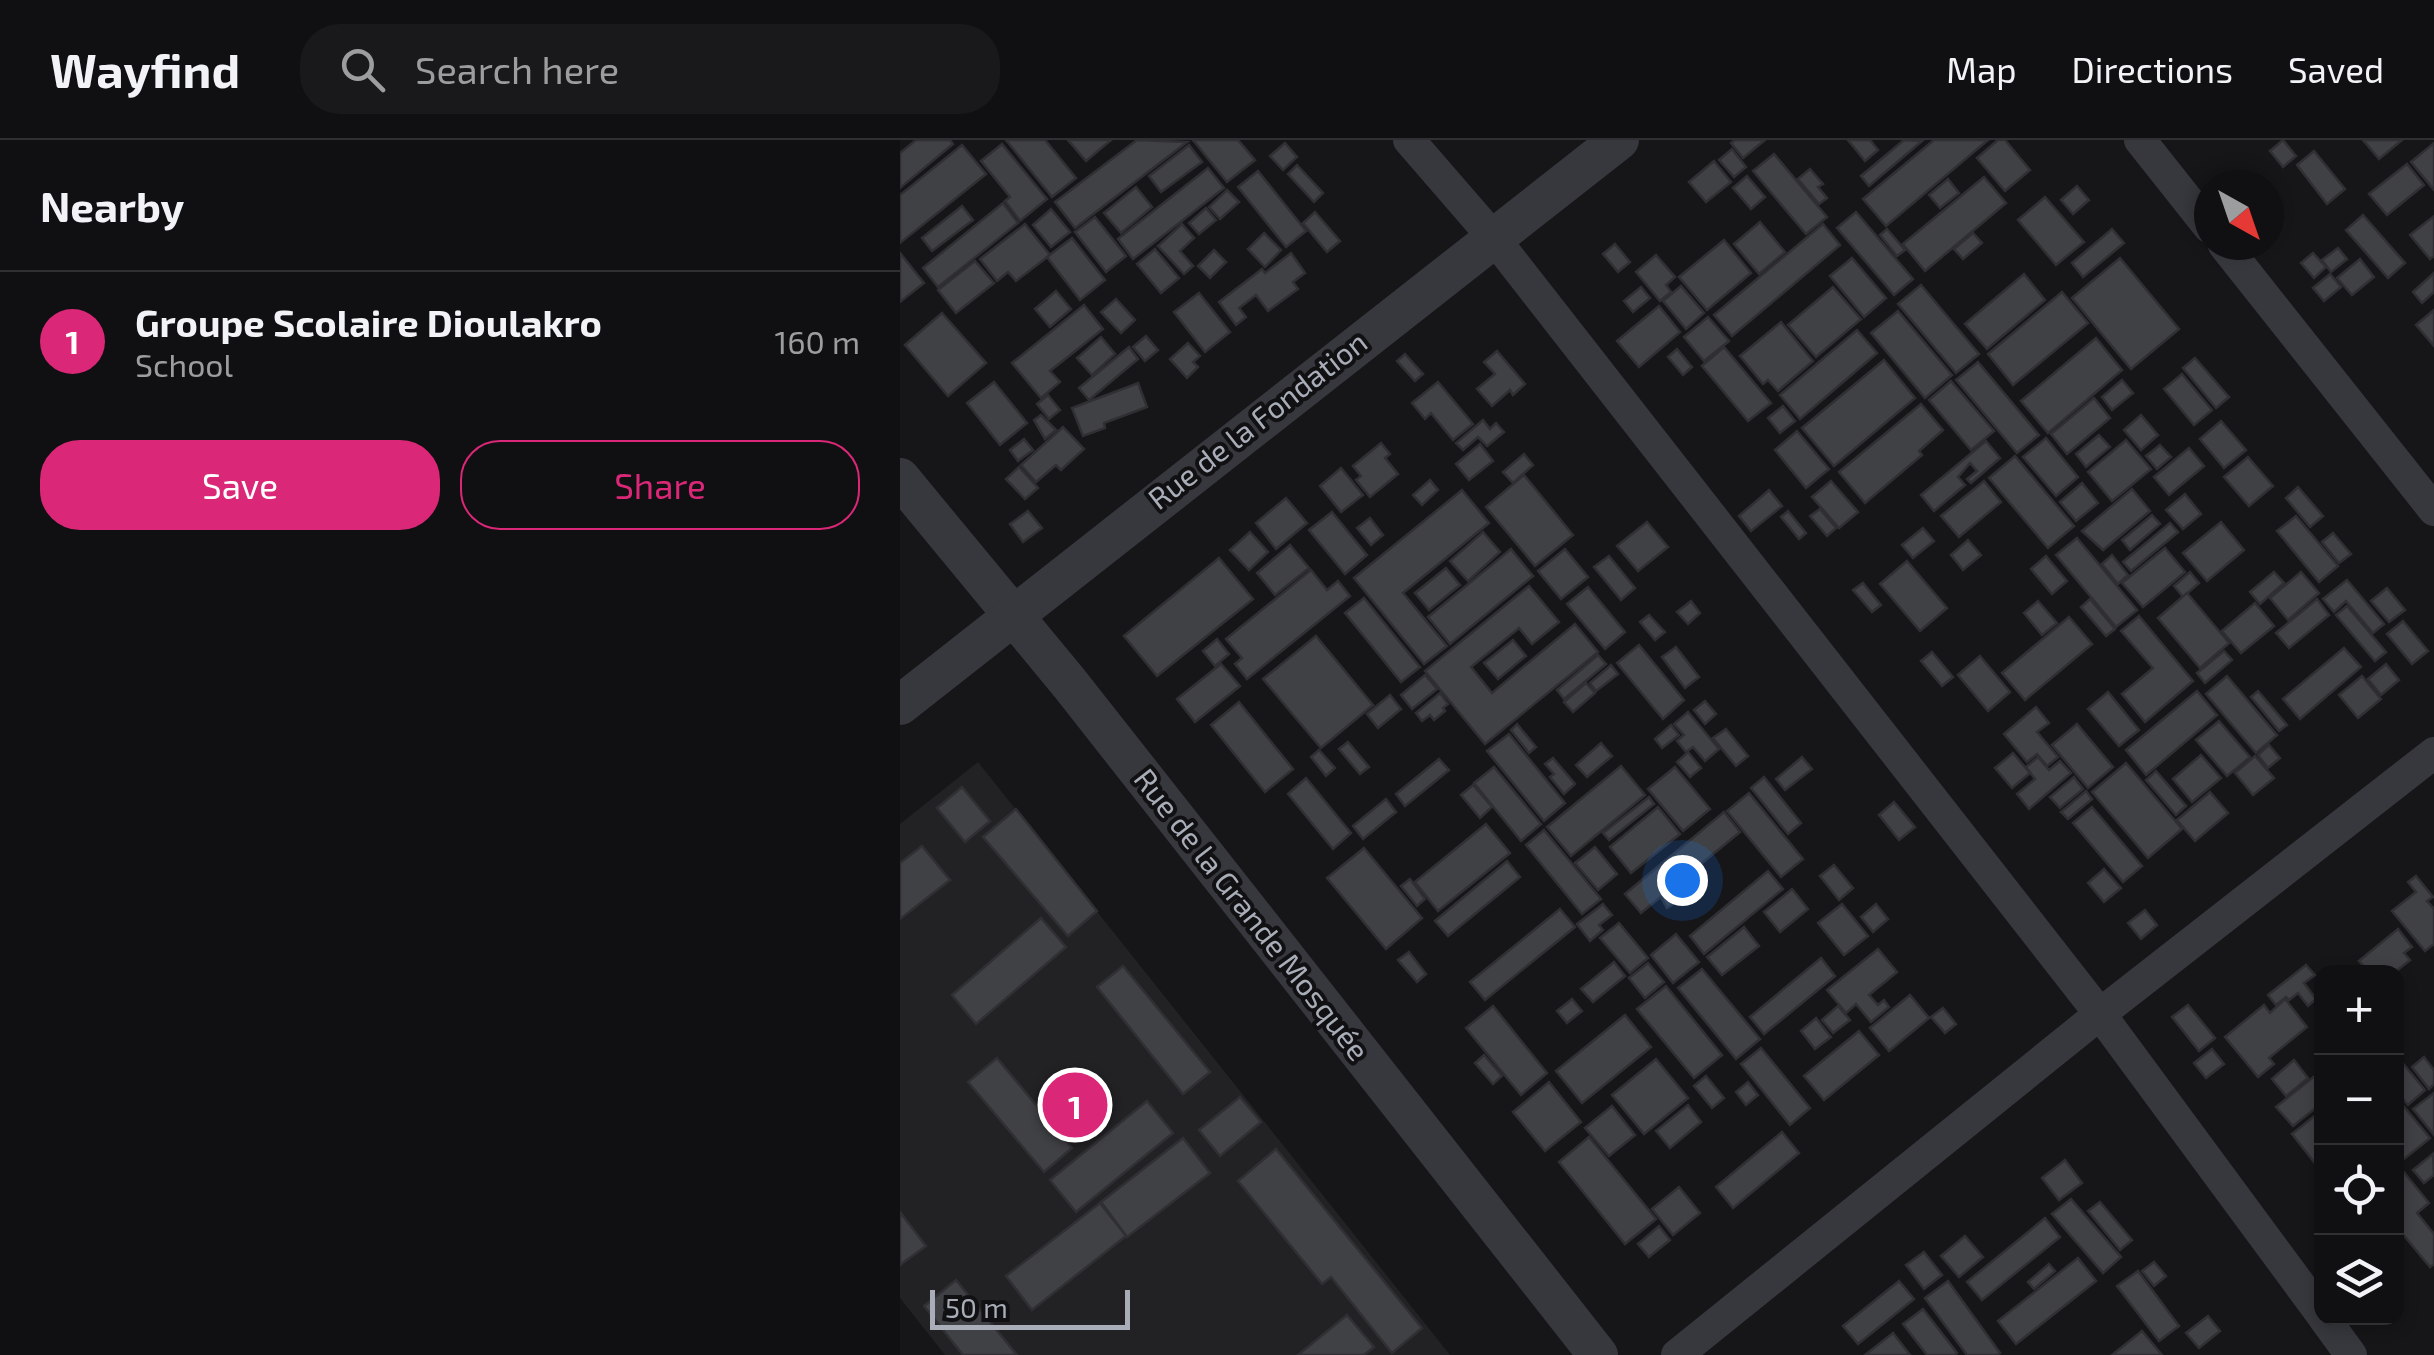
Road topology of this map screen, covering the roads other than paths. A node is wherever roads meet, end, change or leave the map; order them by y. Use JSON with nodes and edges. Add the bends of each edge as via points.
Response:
{"nodes":[{"id":1,"x":1409,"y":140,"type":"edge"},
{"id":2,"x":1619,"y":140,"type":"edge"},
{"id":3,"x":2140,"y":140,"type":"edge"},
{"id":4,"x":2194,"y":207,"type":"edge"},
{"id":5,"x":1493,"y":237,"type":"junction"},
{"id":6,"x":2236,"y":260,"type":"edge"},
{"id":7,"x":900,"y":478,"type":"edge"},
{"id":8,"x":2434,"y":510,"type":"edge"},
{"id":9,"x":1013,"y":614,"type":"junction"},
{"id":10,"x":900,"y":705,"type":"edge"},
{"id":11,"x":2434,"y":754,"type":"edge"},
{"id":12,"x":2100,"y":1014,"type":"junction"},
{"id":13,"x":2314,"y":1305,"type":"edge"},
{"id":14,"x":2329,"y":1325,"type":"edge"},
{"id":15,"x":1598,"y":1355,"type":"edge"},
{"id":16,"x":1677,"y":1355,"type":"edge"},
{"id":17,"x":2351,"y":1355,"type":"edge"}],
"edges":[{"from":1,"to":5,"type":"street"},
{"from":2,"to":5,"type":"street","name":"Rue de la Fondation"},
{"from":3,"to":4,"type":"street"},
{"from":5,"to":9,"type":"street","name":"Rue de la Fondation"},
{"from":5,"to":12,"type":"street"},
{"from":6,"to":8,"type":"street"},
{"from":7,"to":9,"type":"street","name":"Rue de la Grande Mosquée"},
{"from":9,"to":10,"type":"street","name":"Rue de la Fondation"},
{"from":9,"to":15,"type":"street","name":"Rue de la Grande Mosquée"},
{"from":11,"to":12,"type":"street"},
{"from":12,"to":13,"type":"street"},
{"from":12,"to":16,"type":"street"},
{"from":14,"to":17,"type":"street"}]}
